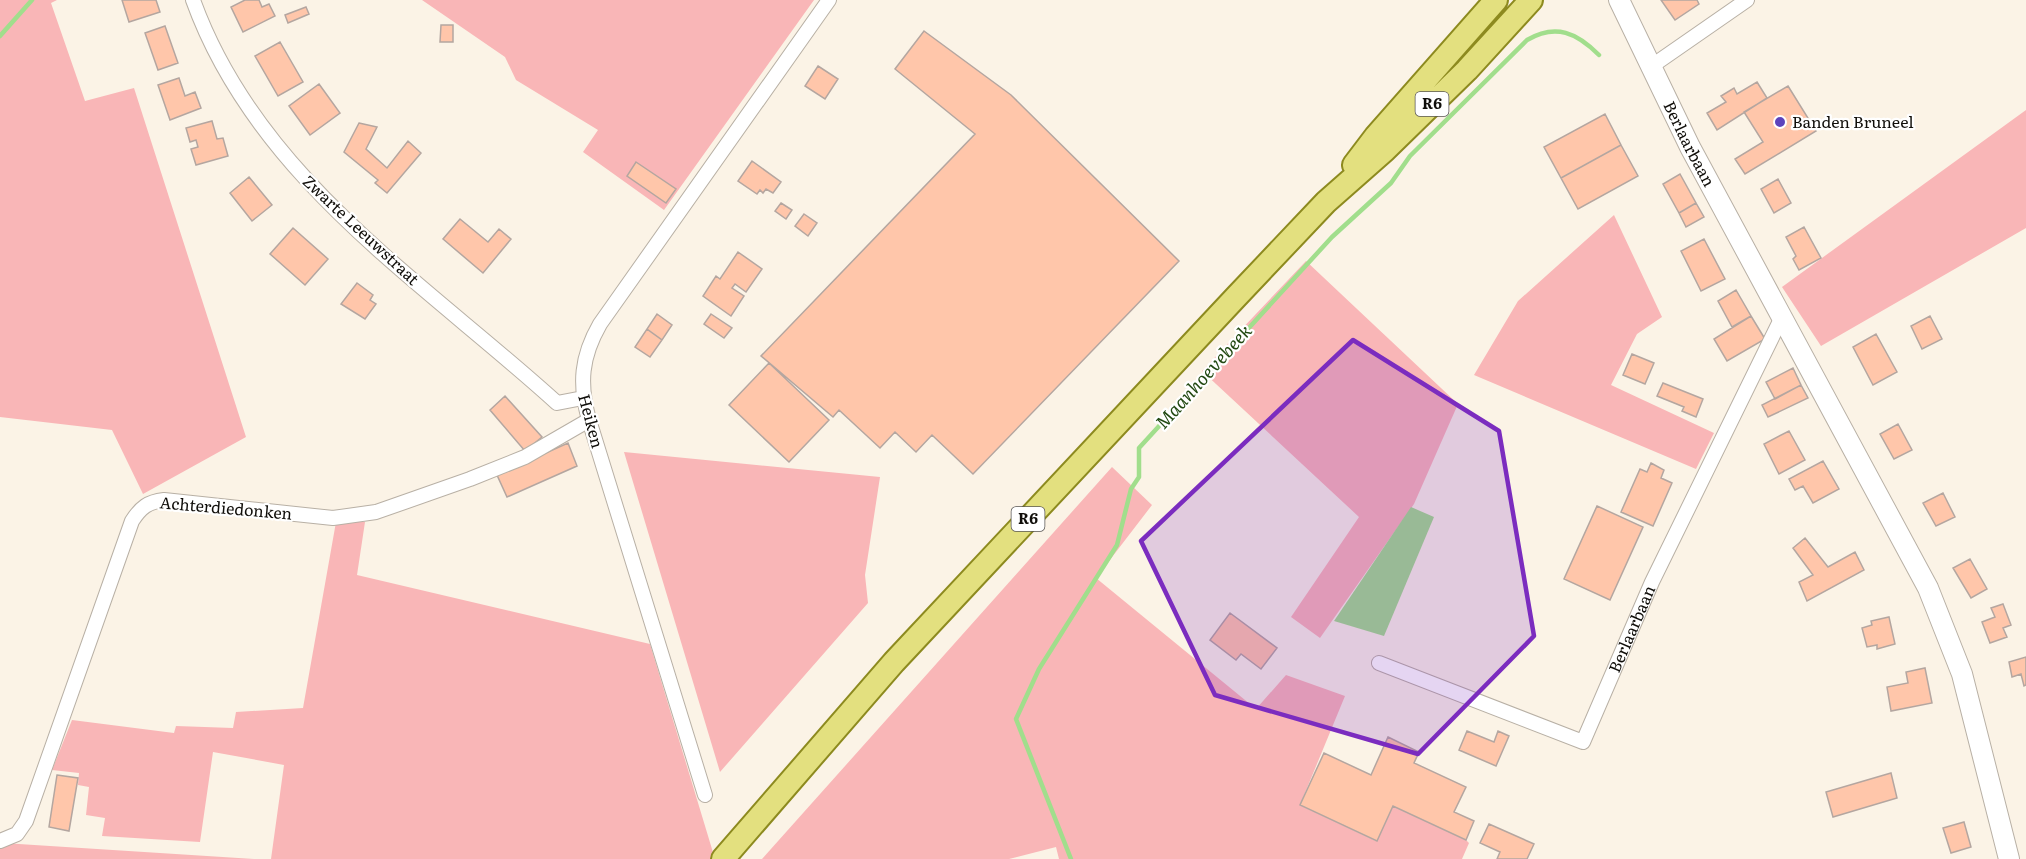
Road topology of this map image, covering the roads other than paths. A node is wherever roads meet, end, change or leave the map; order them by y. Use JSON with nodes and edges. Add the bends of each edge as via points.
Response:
{"nodes":[{"id":1,"x":193,"y":0,"type":"edge"},
{"id":2,"x":829,"y":0,"type":"edge"},
{"id":3,"x":1496,"y":0,"type":"edge"},
{"id":4,"x":1531,"y":0,"type":"edge"},
{"id":5,"x":1619,"y":0,"type":"edge"},
{"id":6,"x":1747,"y":0,"type":"edge"},
{"id":7,"x":1649,"y":68,"type":"junction"},
{"id":8,"x":1326,"y":202,"type":"junction"},
{"id":9,"x":1781,"y":319,"type":"junction"},
{"id":10,"x":583,"y":398,"type":"junction"},
{"id":11,"x":589,"y":420,"type":"junction"},
{"id":12,"x":1379,"y":663,"type":"dead end"},
{"id":13,"x":705,"y":795,"type":"dead end"},
{"id":14,"x":0,"y":841,"type":"edge"},
{"id":15,"x":723,"y":859,"type":"edge"},
{"id":16,"x":2009,"y":859,"type":"edge"}],
"edges":[{"from":1,"to":10,"type":"street","name":"Zwarte Leeuwstraat","via":[[260,125],[308,183],[344,219],[557,404]]},
{"from":2,"to":10,"type":"street","name":"Heiken","via":[[600,324],[582,366]]},
{"from":3,"to":8,"type":"main road","number":"R6","via":[[1376,136]]},
{"from":4,"to":8,"type":"main road","number":"R6","via":[[1394,142]]},
{"from":5,"to":7,"type":"street","name":"Berlaarbaan"},
{"from":6,"to":7,"type":"street"},
{"from":7,"to":9,"type":"street","name":"Berlaarbaan"},
{"from":8,"to":15,"type":"main road","number":"R6","via":[[894,662]]},
{"from":9,"to":12,"type":"street","name":"Berlaarbaan","via":[[1652,582],[1583,742]]},
{"from":9,"to":16,"type":"street","name":"Berlaarbaan","via":[[1928,588],[1962,674]]},
{"from":10,"to":11,"type":"street","name":"Heiken"},
{"from":11,"to":13,"type":"street","name":"Heiken"},
{"from":11,"to":14,"type":"street","name":"Achterdiedonken","via":[[525,458],[356,517],[333,518],[164,500],[140,508],[132,520],[26,821],[17,834]]}]}
